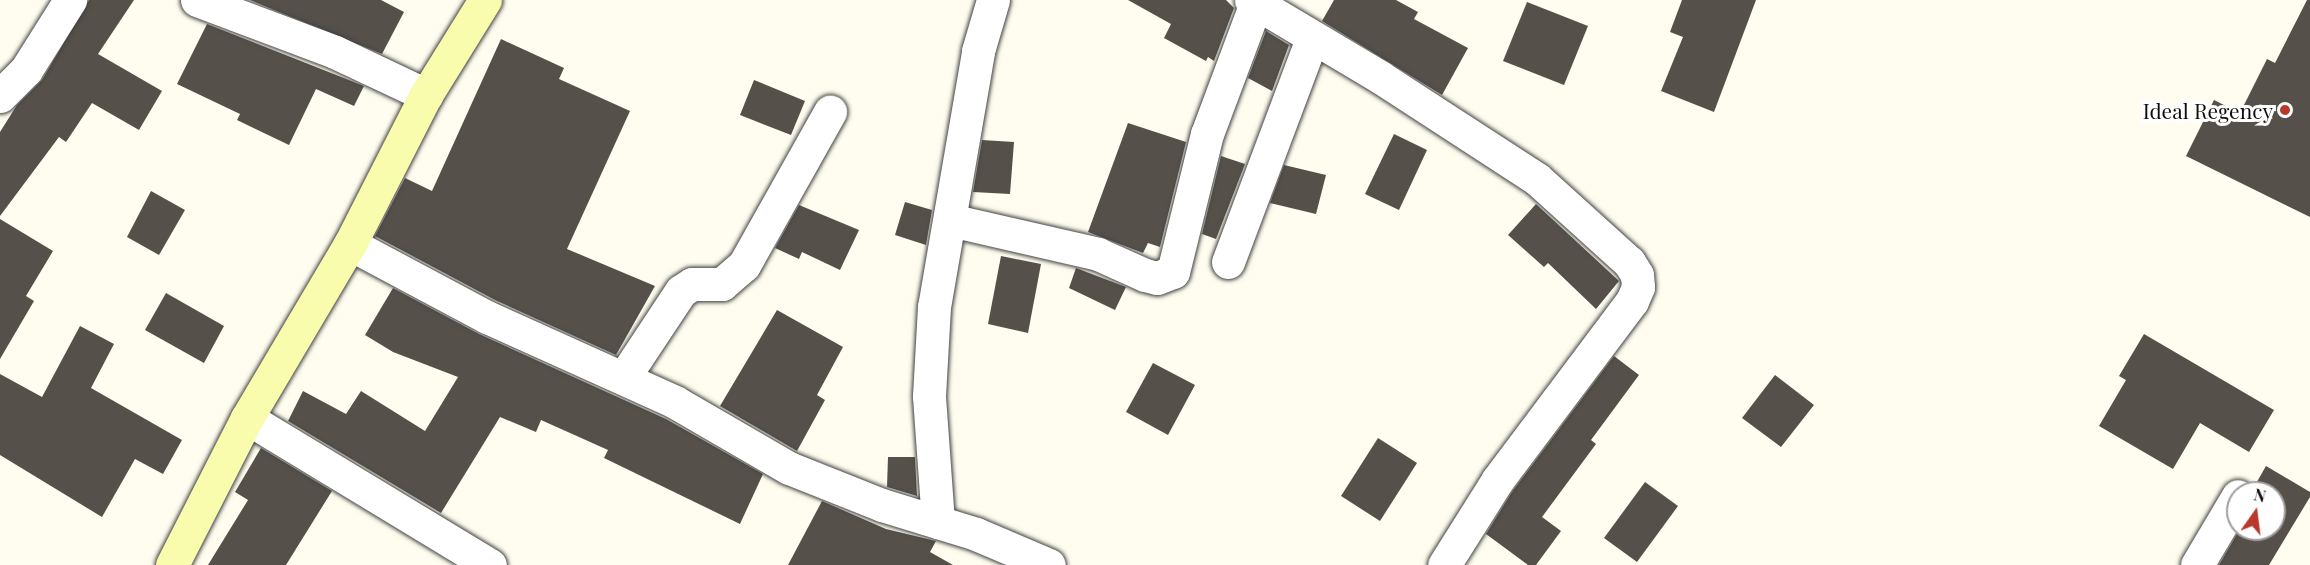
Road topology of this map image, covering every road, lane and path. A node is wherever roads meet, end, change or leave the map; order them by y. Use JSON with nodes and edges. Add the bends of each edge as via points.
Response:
{"nodes":[{"id":1,"x":70,"y":0,"type":"edge"},
{"id":2,"x":197,"y":0,"type":"edge"},
{"id":3,"x":485,"y":0,"type":"edge"},
{"id":4,"x":993,"y":0,"type":"edge"},
{"id":5,"x":1253,"y":2,"type":"edge"},
{"id":6,"x":1312,"y":38,"type":"junction"},
{"id":7,"x":426,"y":95,"type":"junction"},
{"id":8,"x":0,"y":96,"type":"edge"},
{"id":9,"x":830,"y":112,"type":"dead end"},
{"id":10,"x":950,"y":220,"type":"junction"},
{"id":11,"x":350,"y":244,"type":"junction"},
{"id":12,"x":1228,"y":262,"type":"dead end"},
{"id":13,"x":624,"y":377,"type":"junction"},
{"id":14,"x":246,"y":418,"type":"junction"},
{"id":15,"x":2226,"y":517,"type":"edge"},
{"id":16,"x":938,"y":522,"type":"junction"},
{"id":17,"x":172,"y":565,"type":"edge"},
{"id":18,"x":490,"y":565,"type":"edge"},
{"id":19,"x":1049,"y":565,"type":"edge"},
{"id":20,"x":1444,"y":565,"type":"edge"},
{"id":21,"x":2197,"y":565,"type":"edge"}],
"edges":[{"from":1,"to":8,"type":"street","via":[[26,70]]},
{"from":2,"to":7,"type":"street","via":[[335,52]]},
{"from":3,"to":7,"type":"main road"},
{"from":4,"to":10,"type":"street","via":[[978,51]]},
{"from":5,"to":6,"type":"street"},
{"from":5,"to":10,"type":"street","via":[[1210,124],[1173,272],[1157,278],[1098,254]]},
{"from":6,"to":12,"type":"street"},
{"from":6,"to":20,"type":"street","via":[[1538,179],[1629,262],[1637,275],[1638,288],[1632,302],[1497,481]]},
{"from":7,"to":11,"type":"main road"},
{"from":9,"to":13,"type":"street","via":[[744,265],[722,284],[692,284],[681,291]]},
{"from":10,"to":16,"type":"street","via":[[934,307],[930,356]]},
{"from":11,"to":13,"type":"street","via":[[478,312]]},
{"from":11,"to":14,"type":"main road"},
{"from":13,"to":16,"type":"street","via":[[789,468],[882,505]]},
{"from":14,"to":17,"type":"main road"},
{"from":14,"to":18,"type":"street"},
{"from":15,"to":21,"type":"street"},
{"from":16,"to":19,"type":"street"}]}
